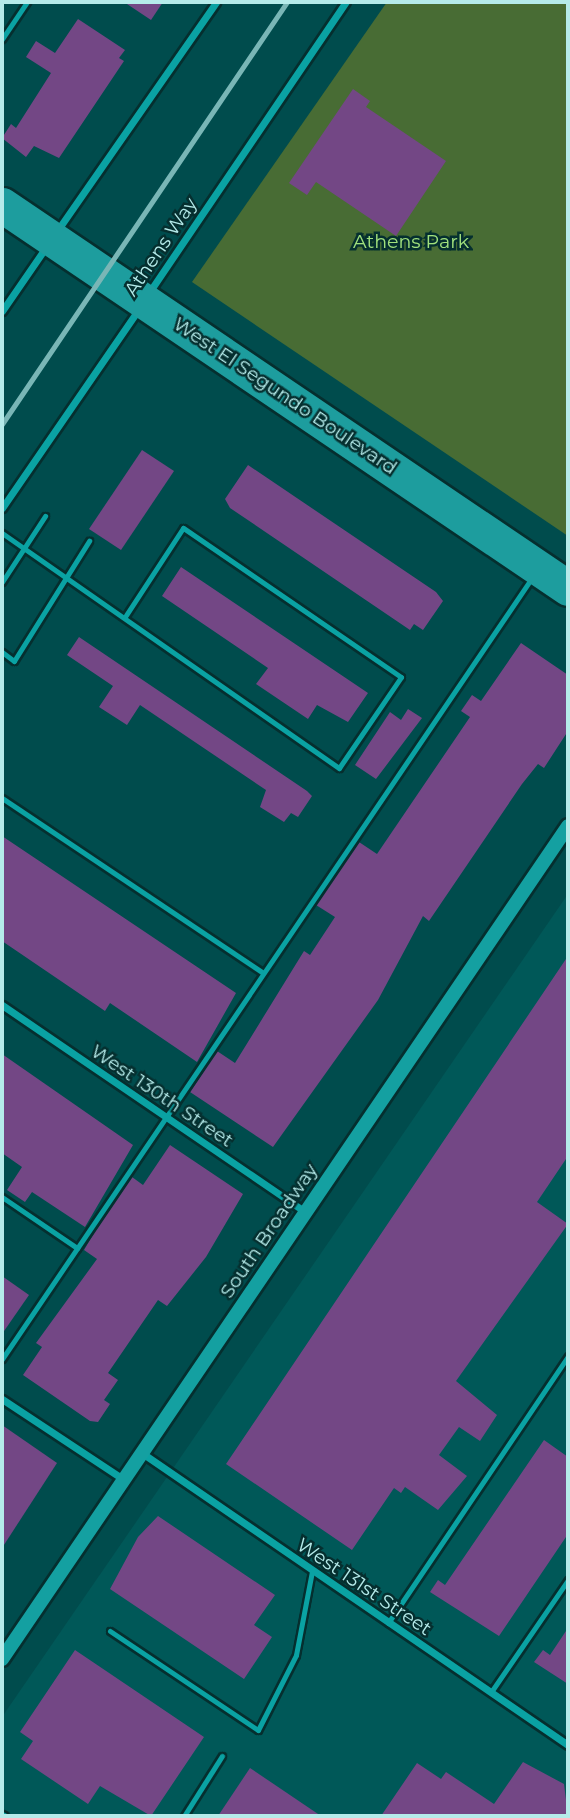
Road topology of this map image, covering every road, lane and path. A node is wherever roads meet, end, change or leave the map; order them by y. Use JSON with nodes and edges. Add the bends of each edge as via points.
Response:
{"nodes":[{"id":1,"x":27,"y":2,"type":"edge"},
{"id":2,"x":216,"y":2,"type":"edge"},
{"id":3,"x":345,"y":2,"type":"edge"},
{"id":4,"x":2,"y":38,"type":"edge"},
{"id":5,"x":2,"y":205,"type":"edge"},
{"id":6,"x":52,"y":238,"type":"junction"},
{"id":7,"x":144,"y":300,"type":"junction"},
{"id":8,"x":2,"y":311,"type":"edge"},
{"id":9,"x":2,"y":508,"type":"edge"},
{"id":10,"x":45,"y":516,"type":"dead end"},
{"id":11,"x":2,"y":533,"type":"edge"},
{"id":12,"x":89,"y":541,"type":"dead end"},
{"id":13,"x":24,"y":547,"type":"junction"},
{"id":14,"x":539,"y":568,"type":"junction"},
{"id":15,"x":68,"y":576,"type":"junction"},
{"id":16,"x":2,"y":582,"type":"edge"},
{"id":17,"x":568,"y":588,"type":"edge"},
{"id":18,"x":126,"y":615,"type":"junction"},
{"id":19,"x":2,"y":652,"type":"edge"},
{"id":20,"x":2,"y":798,"type":"edge"},
{"id":21,"x":568,"y":826,"type":"edge"},
{"id":22,"x":263,"y":973,"type":"junction"},
{"id":23,"x":2,"y":1005,"type":"edge"},
{"id":24,"x":166,"y":1117,"type":"junction"},
{"id":25,"x":2,"y":1197,"type":"edge"},
{"id":26,"x":305,"y":1212,"type":"junction"},
{"id":27,"x":77,"y":1248,"type":"junction"},
{"id":28,"x":568,"y":1356,"type":"edge"},
{"id":29,"x":2,"y":1359,"type":"edge"},
{"id":30,"x":2,"y":1399,"type":"edge"},
{"id":31,"x":142,"y":1453,"type":"junction"},
{"id":32,"x":123,"y":1479,"type":"junction"},
{"id":33,"x":312,"y":1571,"type":"junction"},
{"id":34,"x":568,"y":1580,"type":"edge"},
{"id":35,"x":388,"y":1623,"type":"junction"},
{"id":36,"x":110,"y":1631,"type":"dead end"},
{"id":37,"x":2,"y":1659,"type":"edge"},
{"id":38,"x":491,"y":1692,"type":"junction"},
{"id":39,"x":568,"y":1745,"type":"edge"},
{"id":40,"x":222,"y":1756,"type":"dead end"},
{"id":41,"x":184,"y":1816,"type":"edge"}],
"edges":[{"from":1,"to":4,"type":"lane"},
{"from":2,"to":6,"type":"street"},
{"from":3,"to":7,"type":"street","name":"Athens Way"},
{"from":5,"to":6,"type":"main road","name":"West El Segundo Boulevard"},
{"from":6,"to":7,"type":"main road","name":"West El Segundo Boulevard"},
{"from":6,"to":8,"type":"street"},
{"from":7,"to":9,"type":"street","name":"Athens Way"},
{"from":7,"to":14,"type":"main road","name":"West El Segundo Boulevard"},
{"from":10,"to":13,"type":"lane"},
{"from":11,"to":13,"type":"lane"},
{"from":12,"to":15,"type":"lane"},
{"from":13,"to":15,"type":"lane"},
{"from":13,"to":16,"type":"lane"},
{"from":14,"to":17,"type":"main road","name":"West El Segundo Boulevard"},
{"from":14,"to":22,"type":"lane"},
{"from":15,"to":18,"type":"lane"},
{"from":15,"to":19,"type":"lane","via":[[14,661]]},
{"from":18,"to":18,"type":"lane","via":[[339,768],[401,677],[183,528]]},
{"from":20,"to":22,"type":"lane"},
{"from":21,"to":26,"type":"main road","name":"South Broadway"},
{"from":22,"to":24,"type":"lane"},
{"from":23,"to":24,"type":"street","name":"West 130th Street"},
{"from":24,"to":26,"type":"street","name":"West 130th Street"},
{"from":24,"to":27,"type":"lane"},
{"from":25,"to":27,"type":"lane"},
{"from":26,"to":31,"type":"main road","name":"South Broadway"},
{"from":27,"to":29,"type":"lane"},
{"from":28,"to":35,"type":"lane"},
{"from":30,"to":32,"type":"street"},
{"from":31,"to":32,"type":"main road","name":"South Broadway"},
{"from":31,"to":33,"type":"street","name":"West 131st Street"},
{"from":32,"to":37,"type":"main road","name":"South Broadway"},
{"from":33,"to":35,"type":"street","name":"West 131st Street"},
{"from":33,"to":36,"type":"lane","via":[[296,1655],[258,1730]]},
{"from":34,"to":38,"type":"lane"},
{"from":35,"to":38,"type":"street","name":"West 131st Street"},
{"from":38,"to":39,"type":"street","name":"West 131st Street"},
{"from":40,"to":41,"type":"lane"}]}
